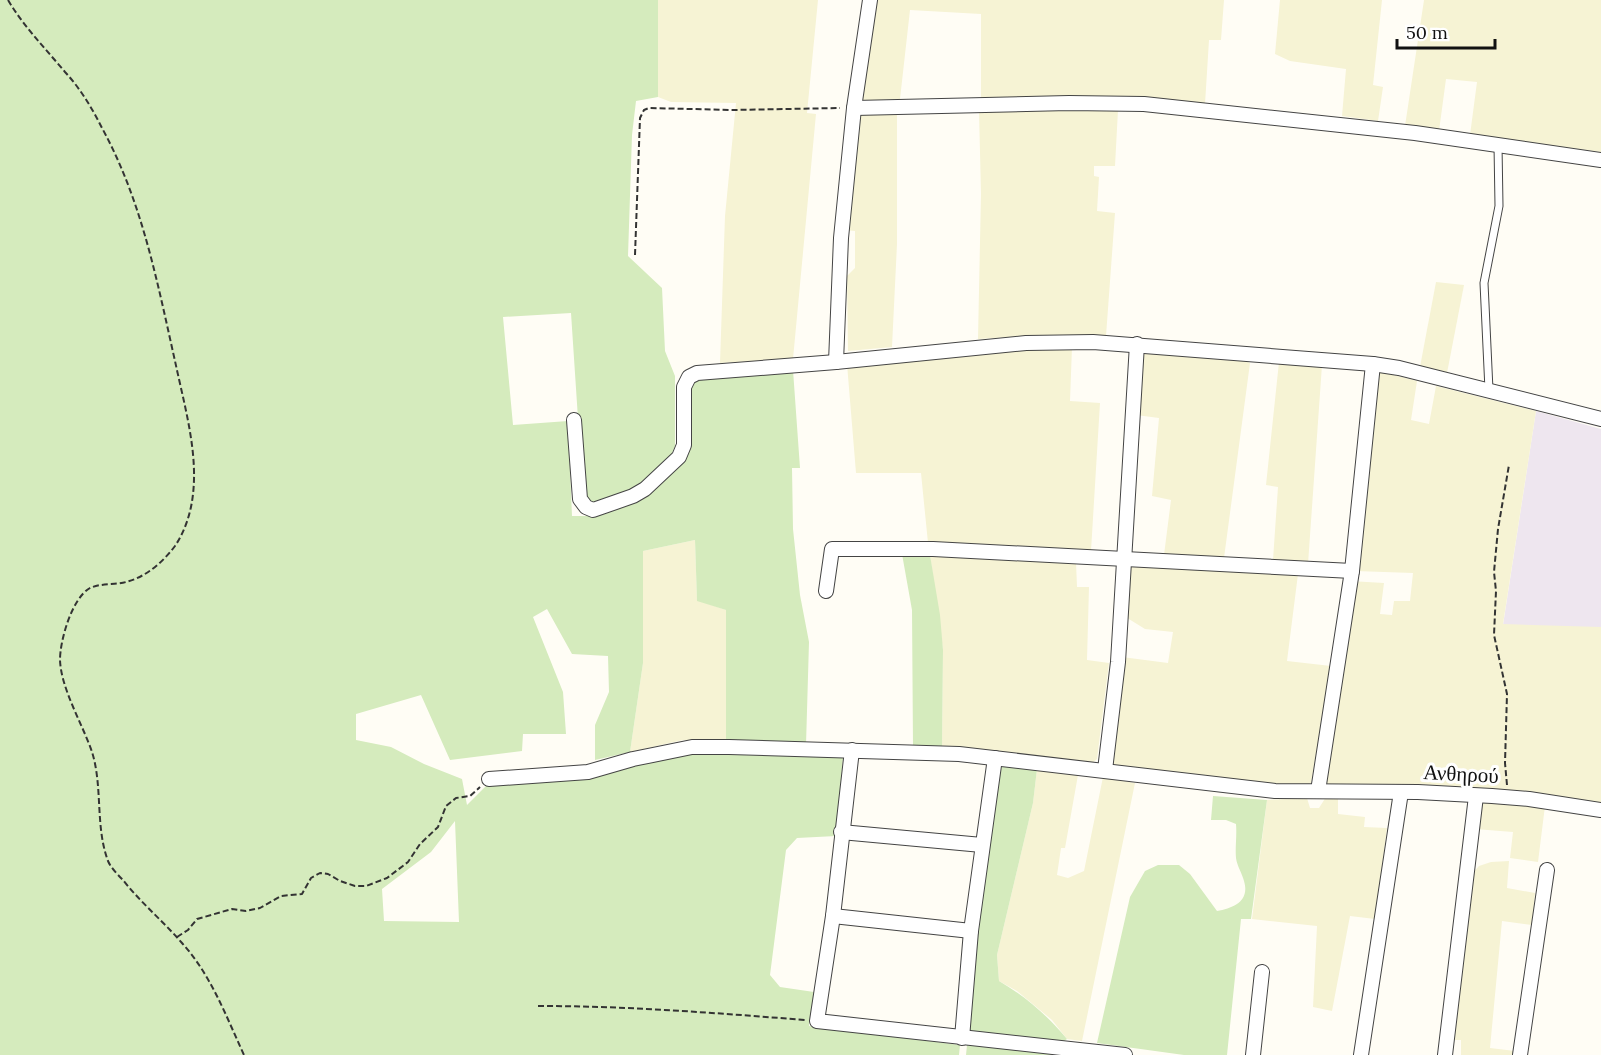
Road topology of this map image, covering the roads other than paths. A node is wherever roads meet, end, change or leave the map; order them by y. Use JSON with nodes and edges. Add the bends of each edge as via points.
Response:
{"nodes":[{"id":1,"x":870,"y":0,"type":"edge"},
{"id":2,"x":854,"y":108,"type":"junction"},
{"id":3,"x":1498,"y":145,"type":"junction"},
{"id":4,"x":1601,"y":160,"type":"edge"},
{"id":5,"x":1137,"y":344,"type":"junction"},
{"id":6,"x":836,"y":362,"type":"junction"},
{"id":7,"x":1373,"y":364,"type":"junction"},
{"id":8,"x":1489,"y":390,"type":"junction"},
{"id":9,"x":1601,"y":419,"type":"edge"},
{"id":10,"x":574,"y":420,"type":"dead end"},
{"id":11,"x":1125,"y":560,"type":"junction"},
{"id":12,"x":1352,"y":571,"type":"junction"},
{"id":13,"x":826,"y":591,"type":"dead end"},
{"id":14,"x":852,"y":750,"type":"junction"},
{"id":15,"x":995,"y":759,"type":"junction"},
{"id":16,"x":1105,"y":770,"type":"junction"},
{"id":17,"x":489,"y":779,"type":"road end"},
{"id":18,"x":1318,"y":791,"type":"junction"},
{"id":19,"x":1401,"y":792,"type":"junction"},
{"id":20,"x":1476,"y":796,"type":"junction"},
{"id":21,"x":1601,"y":810,"type":"edge"},
{"id":22,"x":841,"y":832,"type":"junction"},
{"id":23,"x":982,"y":845,"type":"junction"},
{"id":24,"x":1547,"y":870,"type":"dead end"},
{"id":25,"x":833,"y":916,"type":"junction"},
{"id":26,"x":971,"y":931,"type":"junction"},
{"id":27,"x":1262,"y":972,"type":"dead end"},
{"id":28,"x":962,"y":1038,"type":"junction"},
{"id":29,"x":1125,"y":1055,"type":"edge"},
{"id":30,"x":1253,"y":1055,"type":"edge"},
{"id":31,"x":1361,"y":1055,"type":"edge"},
{"id":32,"x":1445,"y":1055,"type":"edge"},
{"id":33,"x":1520,"y":1055,"type":"edge"}],
"edges":[{"from":1,"to":2,"type":"street"},
{"from":2,"to":3,"type":"street","via":[[1144,104]]},
{"from":2,"to":6,"type":"street","via":[[841,238]]},
{"from":3,"to":4,"type":"street"},
{"from":3,"to":8,"type":"lane","via":[[1499,206],[1484,283]]},
{"from":5,"to":6,"type":"street","via":[[1026,343]]},
{"from":5,"to":7,"type":"street"},
{"from":5,"to":11,"type":"street"},
{"from":6,"to":10,"type":"street","via":[[697,373],[688,377],[684,387],[684,445],[679,457],[645,489],[593,510],[580,499]]},
{"from":7,"to":8,"type":"street"},
{"from":7,"to":12,"type":"street"},
{"from":8,"to":9,"type":"street"},
{"from":11,"to":12,"type":"street"},
{"from":11,"to":13,"type":"street","via":[[933,549],[832,549]]},
{"from":11,"to":16,"type":"street"},
{"from":12,"to":18,"type":"street"},
{"from":14,"to":15,"type":"street","name":"Ανθηρού"},
{"from":14,"to":17,"type":"street","name":"Ανθηρού","via":[[692,747],[588,771]]},
{"from":14,"to":22,"type":"street"},
{"from":15,"to":16,"type":"street","name":"Ανθηρού"},
{"from":15,"to":23,"type":"street"},
{"from":16,"to":18,"type":"street","name":"Ανθηρού","via":[[1275,791]]},
{"from":18,"to":19,"type":"street","name":"Ανθηρού"},
{"from":19,"to":20,"type":"street","name":"Ανθηρού"},
{"from":19,"to":31,"type":"street"},
{"from":20,"to":21,"type":"street","name":"Ανθηρού"},
{"from":20,"to":32,"type":"street"},
{"from":22,"to":23,"type":"street"},
{"from":22,"to":25,"type":"street"},
{"from":23,"to":26,"type":"street"},
{"from":24,"to":33,"type":"street"},
{"from":25,"to":26,"type":"street"},
{"from":25,"to":28,"type":"street","via":[[817,1021]]},
{"from":26,"to":28,"type":"street"},
{"from":27,"to":30,"type":"street"},
{"from":28,"to":29,"type":"street"}]}
